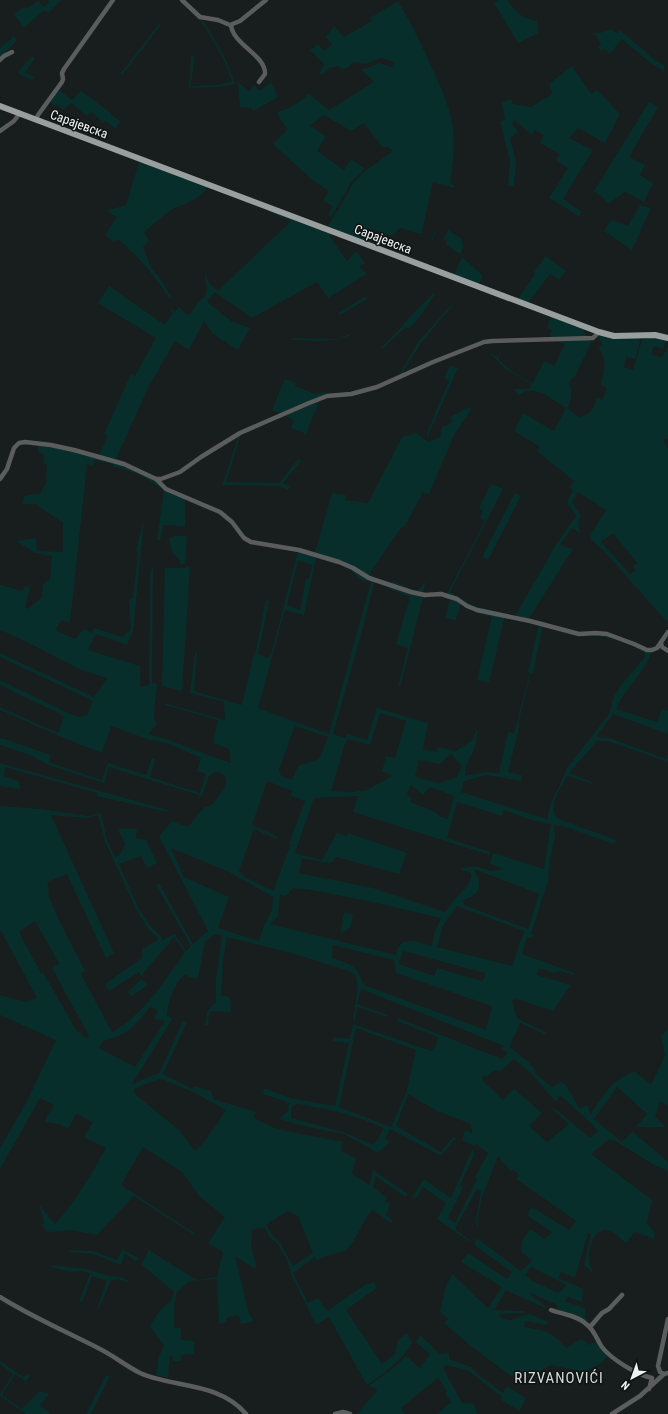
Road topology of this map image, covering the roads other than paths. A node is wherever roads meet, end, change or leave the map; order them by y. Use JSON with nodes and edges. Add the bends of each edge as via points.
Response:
{"nodes":[{"id":1,"x":113,"y":0,"type":"edge"},
{"id":2,"x":182,"y":0,"type":"edge"},
{"id":3,"x":266,"y":0,"type":"edge"},
{"id":4,"x":231,"y":25,"type":"junction"},
{"id":5,"x":12,"y":52,"type":"dead end"},
{"id":6,"x":0,"y":60,"type":"edge"},
{"id":7,"x":259,"y":82,"type":"dead end"},
{"id":8,"x":0,"y":106,"type":"edge"},
{"id":9,"x":20,"y":113,"type":"junction"},
{"id":10,"x":36,"y":120,"type":"junction"},
{"id":11,"x":0,"y":131,"type":"edge"},
{"id":12,"x":599,"y":332,"type":"junction"},
{"id":13,"x":668,"y":338,"type":"edge"},
{"id":14,"x":0,"y":479,"type":"edge"},
{"id":15,"x":156,"y":479,"type":"junction"},
{"id":16,"x":668,"y":632,"type":"edge"},
{"id":17,"x":661,"y":642,"type":"junction"},
{"id":18,"x":668,"y":651,"type":"edge"},
{"id":19,"x":622,"y":1295,"type":"dead end"},
{"id":20,"x":0,"y":1297,"type":"edge"},
{"id":21,"x":551,"y":1310,"type":"dead end"},
{"id":22,"x":668,"y":1319,"type":"edge"},
{"id":23,"x":590,"y":1327,"type":"junction"},
{"id":24,"x":664,"y":1374,"type":"edge"},
{"id":25,"x":652,"y":1378,"type":"junction"},
{"id":26,"x":649,"y":1388,"type":"junction"},
{"id":27,"x":246,"y":1414,"type":"edge"},
{"id":28,"x":335,"y":1414,"type":"edge"},
{"id":29,"x":350,"y":1414,"type":"edge"},
{"id":30,"x":612,"y":1414,"type":"edge"}],
"edges":[{"from":1,"to":10,"type":"street","via":[[64,69],[62,82]]},
{"from":2,"to":4,"type":"street","via":[[200,17]]},
{"from":3,"to":4,"type":"street"},
{"from":4,"to":7,"type":"street","via":[[234,35],[264,66],[265,74]]},
{"from":5,"to":6,"type":"street"},
{"from":8,"to":9,"type":"main road","name":"Сарајевска"},
{"from":9,"to":10,"type":"main road","name":"Сарајевска"},
{"from":9,"to":11,"type":"street"},
{"from":10,"to":12,"type":"main road","name":"Сарајевска"},
{"from":12,"to":13,"type":"main road","name":"Сарајевска","via":[[614,336],[655,335]]},
{"from":12,"to":15,"type":"street","via":[[593,338],[484,342],[377,387],[351,394],[327,396],[309,403],[229,439],[180,472]]},
{"from":14,"to":15,"type":"street","via":[[7,469],[14,448],[17,444],[25,442],[64,448],[124,464]]},
{"from":15,"to":17,"type":"street","via":[[166,489],[220,512],[232,522],[244,538],[252,542],[299,550],[339,562],[366,577],[420,594],[441,594],[477,610],[579,634],[607,634],[647,650],[657,648]]},
{"from":16,"to":17,"type":"street"},
{"from":17,"to":18,"type":"street","via":[[662,647]]},
{"from":19,"to":23,"type":"street"},
{"from":20,"to":27,"type":"street","via":[[101,1350],[137,1372],[211,1392],[234,1403]]},
{"from":21,"to":23,"type":"street","via":[[582,1321]]},
{"from":22,"to":24,"type":"street","via":[[658,1366],[658,1370]]},
{"from":23,"to":25,"type":"street","via":[[607,1353],[633,1370]]},
{"from":24,"to":25,"type":"street"},
{"from":24,"to":26,"type":"street"},
{"from":25,"to":26,"type":"street"},
{"from":26,"to":30,"type":"street","via":[[637,1399]]},
{"from":28,"to":29,"type":"street"}]}
